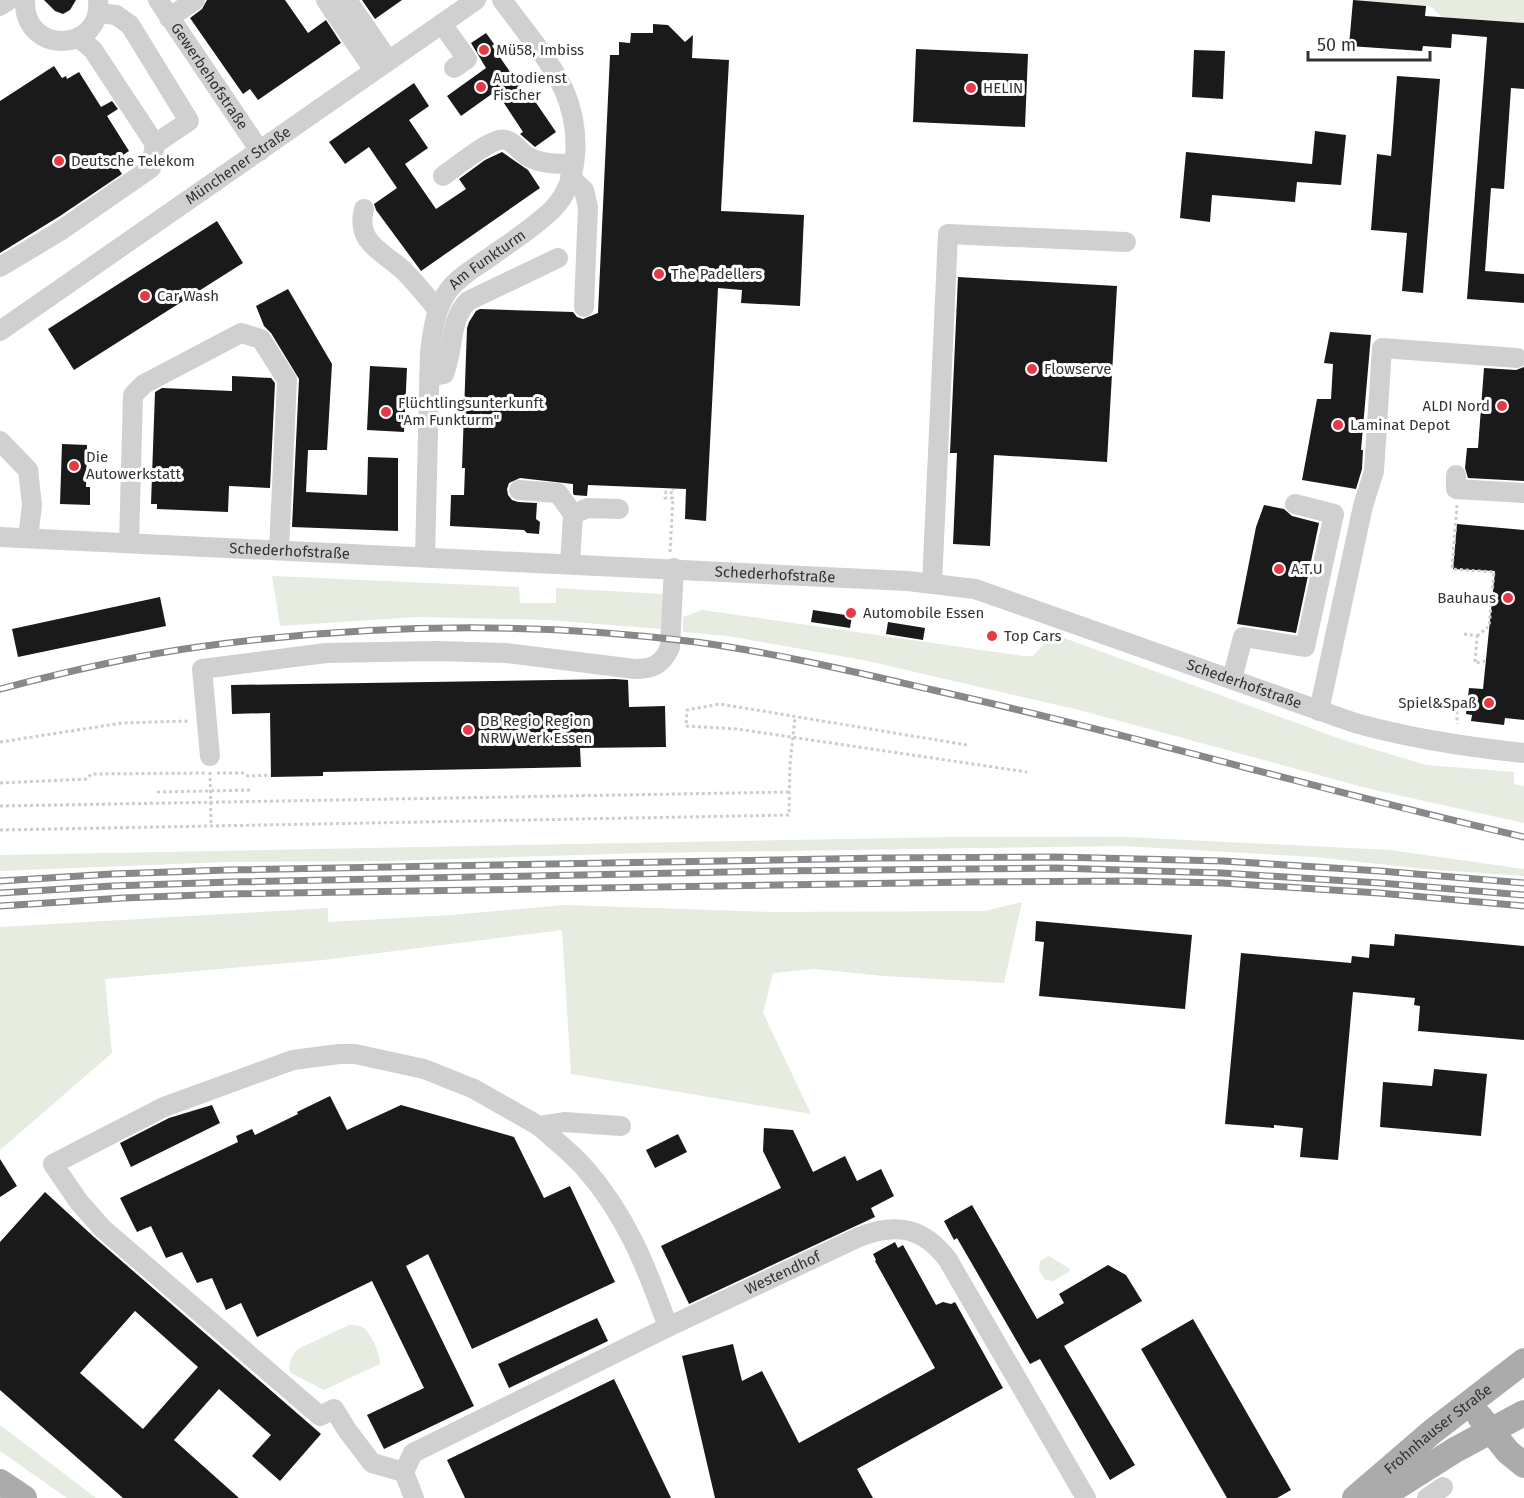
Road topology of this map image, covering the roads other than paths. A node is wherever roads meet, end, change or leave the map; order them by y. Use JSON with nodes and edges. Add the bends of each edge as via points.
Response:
{"nodes":[{"id":1,"x":9,"y":0,"type":"edge"},
{"id":2,"x":25,"y":0,"type":"edge"},
{"id":3,"x":158,"y":0,"type":"edge"},
{"id":4,"x":195,"y":0,"type":"edge"},
{"id":5,"x":326,"y":0,"type":"edge"},
{"id":6,"x":347,"y":0,"type":"edge"},
{"id":7,"x":502,"y":0,"type":"edge"},
{"id":8,"x":465,"y":3,"type":"edge"},
{"id":9,"x":0,"y":6,"type":"edge"},
{"id":10,"x":98,"y":6,"type":"edge"},
{"id":11,"x":170,"y":18,"type":"junction"},
{"id":12,"x":442,"y":24,"type":"junction"},
{"id":13,"x":79,"y":38,"type":"junction"},
{"id":14,"x":381,"y":65,"type":"junction"},
{"id":15,"x":454,"y":68,"type":"dead end"},
{"id":16,"x":155,"y":144,"type":"junction"},
{"id":17,"x":260,"y":151,"type":"junction"},
{"id":18,"x":572,"y":171,"type":"junction"},
{"id":19,"x":443,"y":176,"type":"dead end"},
{"id":20,"x":364,"y":209,"type":"dead end"},
{"id":21,"x":1126,"y":242,"type":"dead end"},
{"id":22,"x":558,"y":258,"type":"dead end"},
{"id":23,"x":0,"y":267,"type":"edge"},
{"id":24,"x":584,"y":307,"type":"dead end"},
{"id":25,"x":438,"y":310,"type":"junction"},
{"id":26,"x":0,"y":331,"type":"edge"},
{"id":27,"x":1517,"y":358,"type":"dead end"},
{"id":28,"x":429,"y":377,"type":"junction"},
{"id":29,"x":0,"y":441,"type":"edge"},
{"id":30,"x":1456,"y":475,"type":"dead end"},
{"id":31,"x":519,"y":490,"type":"dead end"},
{"id":32,"x":1524,"y":494,"type":"edge"},
{"id":33,"x":1295,"y":504,"type":"dead end"},
{"id":34,"x":619,"y":509,"type":"dead end"},
{"id":35,"x":573,"y":514,"type":"junction"},
{"id":36,"x":0,"y":537,"type":"edge"},
{"id":37,"x":28,"y":538,"type":"junction"},
{"id":38,"x":129,"y":543,"type":"junction"},
{"id":39,"x":279,"y":550,"type":"junction"},
{"id":40,"x":425,"y":557,"type":"junction"},
{"id":41,"x":570,"y":564,"type":"junction"},
{"id":42,"x":674,"y":568,"type":"junction"},
{"id":43,"x":932,"y":584,"type":"junction"},
{"id":44,"x":1232,"y":679,"type":"junction"},
{"id":45,"x":1319,"y":711,"type":"junction"},
{"id":46,"x":1524,"y":753,"type":"edge"},
{"id":47,"x":210,"y":764,"type":"road end"},
{"id":48,"x":539,"y":1126,"type":"junction"},
{"id":49,"x":621,"y":1126,"type":"dead end"},
{"id":50,"x":668,"y":1327,"type":"junction"},
{"id":51,"x":1524,"y":1361,"type":"edge"},
{"id":52,"x":1468,"y":1403,"type":"junction"},
{"id":53,"x":1524,"y":1411,"type":"edge"},
{"id":54,"x":1490,"y":1430,"type":"junction"},
{"id":55,"x":1524,"y":1465,"type":"edge"},
{"id":56,"x":404,"y":1472,"type":"junction"},
{"id":57,"x":0,"y":1482,"type":"edge"},
{"id":58,"x":1443,"y":1487,"type":"dead end"},
{"id":59,"x":1388,"y":1495,"type":"edge"},
{"id":60,"x":24,"y":1498,"type":"edge"},
{"id":61,"x":414,"y":1498,"type":"edge"},
{"id":62,"x":1086,"y":1498,"type":"edge"},
{"id":63,"x":1355,"y":1498,"type":"edge"},
{"id":64,"x":1426,"y":1498,"type":"edge"}],
"edges":[{"from":1,"to":9,"type":"street"},
{"from":2,"to":13,"type":"street","via":[[28,19],[41,36],[57,41]]},
{"from":3,"to":11,"type":"street","name":"Gewerbehofstraße"},
{"from":4,"to":11,"type":"street"},
{"from":5,"to":14,"type":"street"},
{"from":6,"to":14,"type":"street"},
{"from":7,"to":18,"type":"street","name":"Am Funkturm","via":[[563,89],[574,118],[576,147]]},
{"from":8,"to":12,"type":"street","name":"Münchener Straße"},
{"from":10,"to":13,"type":"street","via":[[92,26]]},
{"from":10,"to":16,"type":"street","via":[[130,25],[189,121]]},
{"from":11,"to":17,"type":"street","name":"Gewerbehofstraße"},
{"from":12,"to":14,"type":"street","name":"Münchener Straße"},
{"from":12,"to":15,"type":"street","via":[[467,59]]},
{"from":13,"to":16,"type":"street","via":[[93,50]]},
{"from":14,"to":17,"type":"street","name":"Münchener Straße"},
{"from":16,"to":23,"type":"street","via":[[151,168]]},
{"from":17,"to":26,"type":"street","name":"Münchener Straße"},
{"from":18,"to":19,"type":"street","via":[[527,156],[509,141],[501,140]]},
{"from":18,"to":24,"type":"street","via":[[584,190],[588,207]]},
{"from":18,"to":25,"type":"street","name":"Am Funkturm","via":[[564,194],[553,209],[459,279]]},
{"from":20,"to":25,"type":"street","via":[[361,220],[369,241]]},
{"from":21,"to":43,"type":"street","via":[[948,234]]},
{"from":22,"to":28,"type":"street","via":[[468,301],[459,310],[444,374]]},
{"from":25,"to":28,"type":"street","name":"Am Funkturm"},
{"from":27,"to":45,"type":"street","via":[[1382,348],[1374,471]]},
{"from":28,"to":40,"type":"street","name":"Am Funkturm"},
{"from":29,"to":37,"type":"street","via":[[28,470],[32,505]]},
{"from":30,"to":32,"type":"street","via":[[1456,489]]},
{"from":31,"to":35,"type":"street","via":[[558,493]]},
{"from":33,"to":44,"type":"street","via":[[1334,514],[1305,647],[1243,637]]},
{"from":34,"to":35,"type":"street","via":[[588,508]]},
{"from":35,"to":41,"type":"street"},
{"from":36,"to":37,"type":"street","name":"Schederhofstraße"},
{"from":37,"to":38,"type":"street","name":"Schederhofstraße"},
{"from":38,"to":39,"type":"street","name":"Schederhofstraße"},
{"from":38,"to":39,"type":"street","via":[[133,395],[144,384],[240,333],[261,339],[287,380]]},
{"from":39,"to":40,"type":"street","name":"Schederhofstraße"},
{"from":40,"to":41,"type":"street","name":"Schederhofstraße"},
{"from":41,"to":42,"type":"street","name":"Schederhofstraße"},
{"from":42,"to":43,"type":"street","name":"Schederhofstraße"},
{"from":42,"to":47,"type":"street","via":[[670,647],[658,665],[647,669],[506,653],[436,651],[326,653],[202,669]]},
{"from":43,"to":44,"type":"street","name":"Schederhofstraße","via":[[975,589]]},
{"from":44,"to":45,"type":"street","name":"Schederhofstraße"},
{"from":45,"to":46,"type":"street","name":"Schederhofstraße","via":[[1432,742]]},
{"from":48,"to":49,"type":"street","via":[[564,1122]]},
{"from":48,"to":50,"type":"street","via":[[583,1166],[621,1216],[648,1270]]},
{"from":48,"to":56,"type":"street","via":[[474,1089],[424,1069],[339,1054],[293,1060],[164,1107],[53,1164],[102,1228],[320,1416],[334,1409],[372,1463]]},
{"from":50,"to":56,"type":"street","name":"Westendhof","via":[[413,1453]]},
{"from":50,"to":62,"type":"street","name":"Westendhof","via":[[866,1234],[887,1229],[913,1231],[937,1246],[948,1260]]},
{"from":51,"to":52,"type":"main road","name":"Frohnhauser Straße"},
{"from":52,"to":53,"type":"main road"},
{"from":52,"to":54,"type":"main road"},
{"from":52,"to":63,"type":"main road","name":"Frohnhauser Straße"},
{"from":53,"to":54,"type":"main road","name":"Frohnhauser Straße"},
{"from":54,"to":55,"type":"main road"},
{"from":54,"to":59,"type":"main road","name":"Frohnhauser Straße"},
{"from":56,"to":61,"type":"street"},
{"from":57,"to":60,"type":"main road"},
{"from":58,"to":64,"type":"street"}]}
